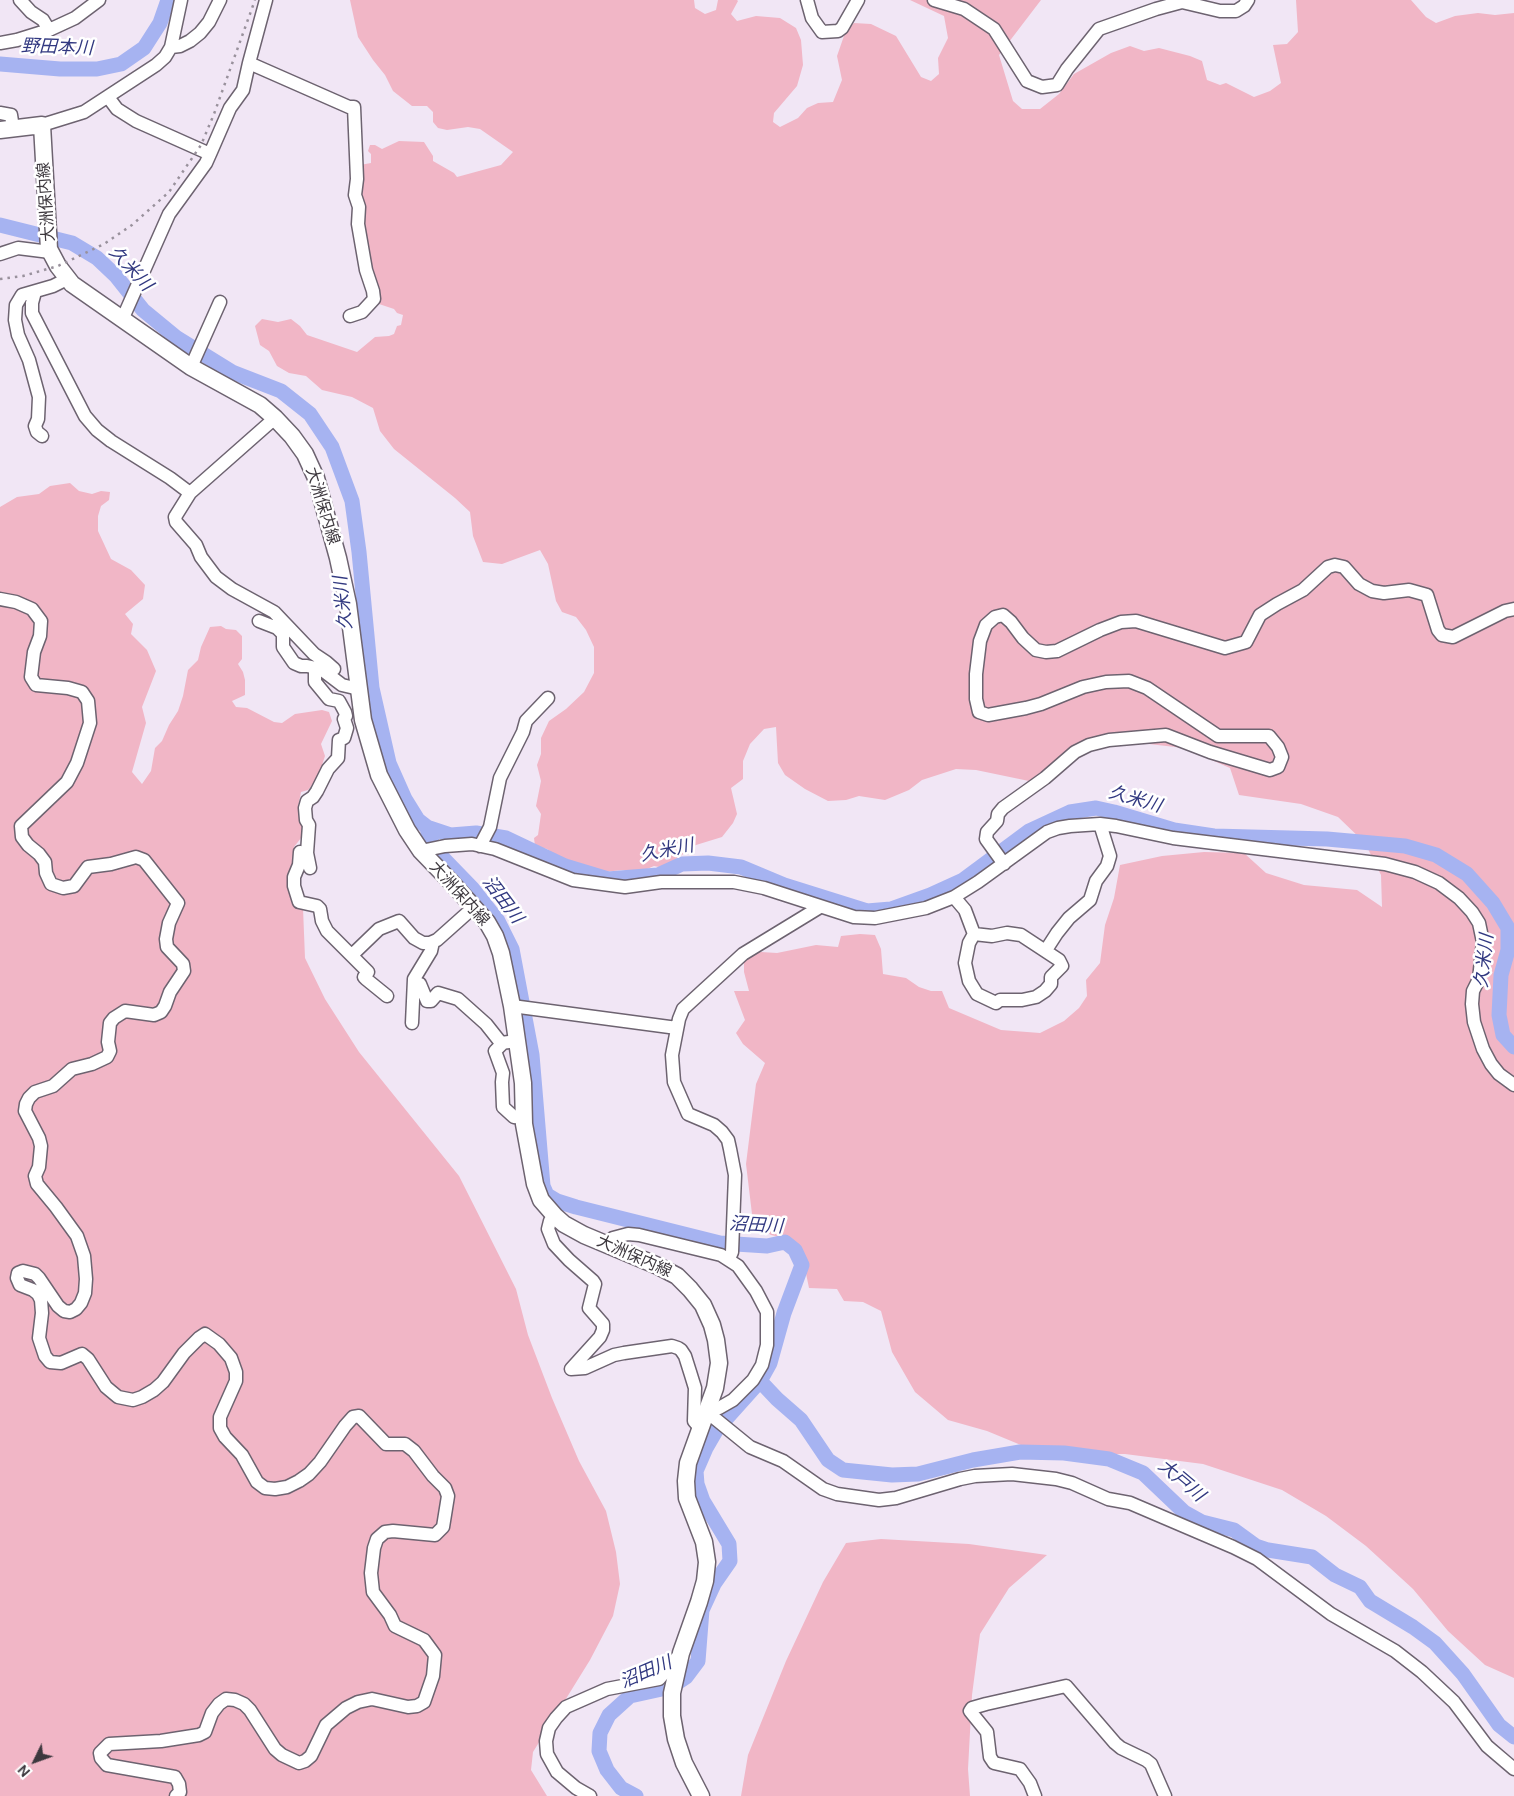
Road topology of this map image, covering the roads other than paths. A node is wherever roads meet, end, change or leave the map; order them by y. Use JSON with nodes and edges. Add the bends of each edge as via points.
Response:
{"nodes":[{"id":1,"x":20,"y":0,"type":"edge"},
{"id":2,"x":99,"y":0,"type":"edge"},
{"id":3,"x":181,"y":0,"type":"edge"},
{"id":4,"x":220,"y":0,"type":"edge"},
{"id":5,"x":266,"y":0,"type":"edge"},
{"id":6,"x":807,"y":0,"type":"edge"},
{"id":7,"x":858,"y":0,"type":"edge"},
{"id":8,"x":934,"y":0,"type":"edge"},
{"id":9,"x":1248,"y":0,"type":"edge"},
{"id":10,"x":49,"y":30,"type":"junction"},
{"id":11,"x":0,"y":43,"type":"edge"},
{"id":12,"x":171,"y":46,"type":"junction"},
{"id":13,"x":249,"y":63,"type":"junction"},
{"id":14,"x":108,"y":97,"type":"junction"},
{"id":15,"x":0,"y":113,"type":"edge"},
{"id":16,"x":42,"y":125,"type":"junction"},
{"id":17,"x":7,"y":129,"type":"edge"},
{"id":18,"x":210,"y":154,"type":"junction"},
{"id":19,"x":50,"y":250,"type":"junction"},
{"id":20,"x":0,"y":254,"type":"edge"},
{"id":21,"x":66,"y":279,"type":"junction"},
{"id":22,"x":35,"y":292,"type":"junction"},
{"id":23,"x":220,"y":302,"type":"dead end"},
{"id":24,"x":124,"y":316,"type":"junction"},
{"id":25,"x":350,"y":316,"type":"dead end"},
{"id":26,"x":193,"y":364,"type":"junction"},
{"id":27,"x":275,"y":418,"type":"junction"},
{"id":28,"x":42,"y":436,"type":"dead end"},
{"id":29,"x":190,"y":493,"type":"junction"},
{"id":30,"x":0,"y":600,"type":"edge"},
{"id":31,"x":1514,"y":608,"type":"edge"},
{"id":32,"x":259,"y":621,"type":"dead end"},
{"id":33,"x":315,"y":668,"type":"junction"},
{"id":34,"x":334,"y":669,"type":"dead end"},
{"id":35,"x":358,"y":688,"type":"junction"},
{"id":36,"x":548,"y":698,"type":"dead end"},
{"id":37,"x":1100,"y":824,"type":"junction"},
{"id":38,"x":480,"y":846,"type":"junction"},
{"id":39,"x":424,"y":850,"type":"junction"},
{"id":40,"x":300,"y":852,"type":"dead end"},
{"id":41,"x":1002,"y":862,"type":"junction"},
{"id":42,"x":310,"y":868,"type":"dead end"},
{"id":43,"x":954,"y":897,"type":"junction"},
{"id":44,"x":474,"y":906,"type":"junction"},
{"id":45,"x":820,"y":906,"type":"junction"},
{"id":46,"x":974,"y":934,"type":"junction"},
{"id":47,"x":433,"y":942,"type":"junction"},
{"id":48,"x":1046,"y":950,"type":"junction"},
{"id":49,"x":352,"y":955,"type":"junction"},
{"id":50,"x":414,"y":983,"type":"junction"},
{"id":51,"x":387,"y":996,"type":"dead end"},
{"id":52,"x":515,"y":1006,"type":"junction"},
{"id":53,"x":412,"y":1023,"type":"dead end"},
{"id":54,"x":677,"y":1028,"type":"junction"},
{"id":55,"x":510,"y":1042,"type":"junction"},
{"id":56,"x":1514,"y":1085,"type":"edge"},
{"id":57,"x":524,"y":1118,"type":"junction"},
{"id":58,"x":554,"y":1216,"type":"junction"},
{"id":59,"x":606,"y":1244,"type":"junction"},
{"id":60,"x":730,"y":1256,"type":"junction"},
{"id":61,"x":718,"y":1420,"type":"junction"},
{"id":62,"x":701,"y":1429,"type":"junction"},
{"id":63,"x":681,"y":1653,"type":"junction"},
{"id":64,"x":1514,"y":1769,"type":"edge"},
{"id":65,"x":176,"y":1796,"type":"edge"},
{"id":66,"x":590,"y":1796,"type":"edge"},
{"id":67,"x":701,"y":1796,"type":"edge"},
{"id":68,"x":1034,"y":1796,"type":"edge"},
{"id":69,"x":1165,"y":1796,"type":"edge"}],
"edges":[{"from":1,"to":10,"type":"street","via":[[43,20]]},
{"from":2,"to":10,"type":"street","via":[[75,18]]},
{"from":3,"to":12,"type":"street"},
{"from":4,"to":12,"type":"street","via":[[213,17],[200,33],[180,46]]},
{"from":5,"to":13,"type":"street"},
{"from":6,"to":7,"type":"street","via":[[812,18],[822,32],[842,28]]},
{"from":8,"to":9,"type":"street","via":[[964,9],[994,28],[1027,81],[1042,87],[1057,86],[1099,29],[1182,2],[1220,11],[1236,11]]},
{"from":10,"to":11,"type":"street"},
{"from":12,"to":14,"type":"street","via":[[156,65]]},
{"from":13,"to":18,"type":"street","via":[[243,90],[230,108]]},
{"from":13,"to":25,"type":"street","via":[[354,107],[358,224],[374,298],[362,312]]},
{"from":14,"to":16,"type":"street","via":[[84,112]]},
{"from":14,"to":18,"type":"street","via":[[116,109],[136,121]]},
{"from":15,"to":17,"type":"street","via":[[11,115]]},
{"from":16,"to":17,"type":"main road"},
{"from":16,"to":19,"type":"main road","name":"大洲保内線"},
{"from":18,"to":24,"type":"street","via":[[168,214]]},
{"from":19,"to":20,"type":"street","via":[[18,248]]},
{"from":19,"to":21,"type":"main road","name":"大洲保内線"},
{"from":21,"to":22,"type":"street"},
{"from":21,"to":24,"type":"main road","name":"大洲保内線"},
{"from":22,"to":28,"type":"street","via":[[22,295],[16,305],[15,320],[35,378],[39,397],[35,426]]},
{"from":22,"to":29,"type":"street","via":[[32,313],[86,416],[97,430]]},
{"from":23,"to":26,"type":"street"},
{"from":24,"to":26,"type":"main road","name":"大洲保内線"},
{"from":26,"to":27,"type":"main road","name":"大洲保内線","via":[[260,405]]},
{"from":27,"to":29,"type":"street"},
{"from":27,"to":35,"type":"main road","name":"大洲保内線","via":[[300,448],[316,478],[348,604]]},
{"from":29,"to":34,"type":"street","via":[[175,517],[176,522],[196,545],[208,568],[232,589],[274,612],[314,654]]},
{"from":30,"to":65,"type":"street","via":[[32,609],[41,621],[30,677],[36,685],[82,692],[88,702],[90,723],[77,764],[67,782],[21,826],[22,836],[45,862],[51,884],[63,888],[74,886],[88,867],[136,857],[144,860],[178,903],[166,940],[167,947],[183,964],[184,972],[161,1012],[154,1015],[125,1011],[114,1018],[110,1024],[110,1052],[107,1057],[72,1069],[53,1086],[35,1092],[26,1104],[25,1110],[41,1146],[35,1176],[37,1184],[77,1236],[84,1256],[86,1279],[81,1303],[70,1312],[58,1306],[40,1278],[23,1270],[18,1273],[20,1286],[33,1290],[41,1300],[40,1338],[45,1356],[50,1362],[61,1363],[82,1354],[106,1387],[118,1397],[133,1400],[142,1398],[163,1382],[184,1353],[205,1334],[231,1358],[236,1372],[236,1382],[220,1417],[220,1428],[242,1455],[257,1482],[275,1490],[299,1481],[320,1462],[353,1417],[359,1416],[386,1444],[405,1444],[414,1451],[448,1496],[443,1527],[435,1534],[385,1532],[374,1548],[371,1573],[372,1592],[395,1626],[424,1640],[435,1655],[433,1676],[424,1702],[408,1707],[372,1699],[358,1702],[326,1725],[311,1756],[299,1763],[275,1749],[244,1704],[226,1699],[212,1713],[205,1732],[199,1736],[109,1744],[100,1753],[107,1765],[175,1777],[180,1792]]},
{"from":31,"to":41,"type":"street","via":[[1453,637],[1442,635],[1427,595],[1410,590],[1372,591],[1359,584],[1344,568],[1335,565],[1328,567],[1303,590],[1260,615],[1246,642],[1225,648],[1136,621],[1121,622],[1057,651],[1046,652],[1036,650],[1003,615],[995,617],[986,625],[980,641],[976,691],[979,712],[988,715],[1026,708],[1083,687],[1129,680],[1147,688],[1218,736],[1269,736],[1282,757],[1278,767],[1270,770],[1166,735],[1089,745],[1075,752],[1002,808],[986,839]]},
{"from":32,"to":33,"type":"street","via":[[277,628],[282,634],[283,647],[294,663]]},
{"from":33,"to":35,"type":"street","via":[[326,671],[342,685]]},
{"from":33,"to":42,"type":"street","via":[[316,682],[329,699],[339,701],[345,712],[347,728],[344,738],[339,740],[338,758],[305,808],[309,825],[307,852]]},
{"from":35,"to":39,"type":"main road","name":"大洲保内線","via":[[363,720],[379,775],[406,830]]},
{"from":36,"to":38,"type":"street","via":[[526,721],[500,778],[490,827]]},
{"from":37,"to":41,"type":"street","via":[[1047,832]]},
{"from":37,"to":48,"type":"street","via":[[1110,856],[1107,866],[1096,882],[1090,900],[1070,918]]},
{"from":37,"to":56,"type":"street","via":[[1181,840],[1385,864],[1439,883],[1459,898],[1479,923],[1483,942],[1479,979],[1473,991],[1474,1022],[1491,1064]]},
{"from":38,"to":39,"type":"street","via":[[472,844]]},
{"from":38,"to":45,"type":"street","via":[[573,880],[625,887],[661,882],[734,882]]},
{"from":39,"to":44,"type":"main road","name":"大洲保内線"},
{"from":40,"to":49,"type":"street","via":[[294,877],[299,902],[320,909],[326,931]]},
{"from":41,"to":43,"type":"street"},
{"from":43,"to":45,"type":"street","via":[[926,908],[876,918],[854,917]]},
{"from":43,"to":46,"type":"street","via":[[965,910]]},
{"from":44,"to":47,"type":"street"},
{"from":44,"to":52,"type":"main road","name":"大洲保内線","via":[[495,936]]},
{"from":45,"to":54,"type":"street","via":[[743,954],[683,1009]]},
{"from":46,"to":48,"type":"street","via":[[1021,935]]},
{"from":46,"to":48,"type":"street","via":[[965,963],[969,981],[977,994],[996,1003],[1036,997],[1045,991],[1051,984],[1051,977],[1062,966]]},
{"from":47,"to":49,"type":"street","via":[[423,943],[414,938],[398,921],[379,929]]},
{"from":47,"to":50,"type":"street","via":[[431,951],[414,976]]},
{"from":49,"to":51,"type":"street","via":[[368,972],[364,977]]},
{"from":50,"to":53,"type":"street"},
{"from":50,"to":55,"type":"street","via":[[420,984],[427,1001],[438,993],[458,999]]},
{"from":52,"to":54,"type":"street"},
{"from":52,"to":55,"type":"main road","name":"大洲保内線"},
{"from":54,"to":60,"type":"street","via":[[672,1055],[674,1082],[688,1114],[714,1125],[728,1140],[735,1175]]},
{"from":55,"to":57,"type":"main road","name":"大洲保内線","via":[[523,1083]]},
{"from":55,"to":57,"type":"street","via":[[495,1051],[503,1073],[503,1107],[514,1117]]},
{"from":57,"to":58,"type":"main road","name":"大洲保内線","via":[[536,1184],[541,1200]]},
{"from":58,"to":59,"type":"main road","name":"大洲保内線","via":[[584,1235]]},
{"from":58,"to":62,"type":"street","via":[[548,1229],[554,1244],[595,1284],[588,1308],[603,1324],[600,1337],[571,1369],[585,1368],[624,1353],[672,1346],[678,1348],[685,1356],[695,1388],[694,1421]]},
{"from":59,"to":60,"type":"street","via":[[613,1238],[628,1234]]},
{"from":59,"to":61,"type":"main road","name":"大洲保内線","via":[[677,1276],[703,1305],[714,1332],[718,1363],[715,1388]]},
{"from":60,"to":61,"type":"street","via":[[767,1312],[767,1345],[762,1365],[753,1380],[733,1400],[719,1408]]},
{"from":61,"to":62,"type":"main road","name":"大洲保内線"},
{"from":61,"to":64,"type":"street","via":[[750,1447],[792,1467],[823,1489],[846,1496],[879,1500],[896,1498],[960,1478],[1012,1474],[1072,1483],[1108,1499],[1160,1514],[1258,1559],[1331,1614],[1395,1651],[1454,1702],[1487,1746]]},
{"from":62,"to":63,"type":"main road","name":"大洲保内線","via":[[688,1463],[686,1481],[687,1498],[704,1542],[705,1581]]},
{"from":63,"to":66,"type":"street","via":[[659,1679],[606,1688],[566,1707],[549,1728],[547,1754],[557,1772]]},
{"from":63,"to":67,"type":"main road","name":"大洲保内線","via":[[672,1693],[674,1728],[684,1763]]},
{"from":68,"to":69,"type":"street","via":[[1020,1769],[994,1763],[990,1757],[987,1732],[970,1711],[986,1704],[1066,1686],[1115,1743],[1151,1764]]}]}
